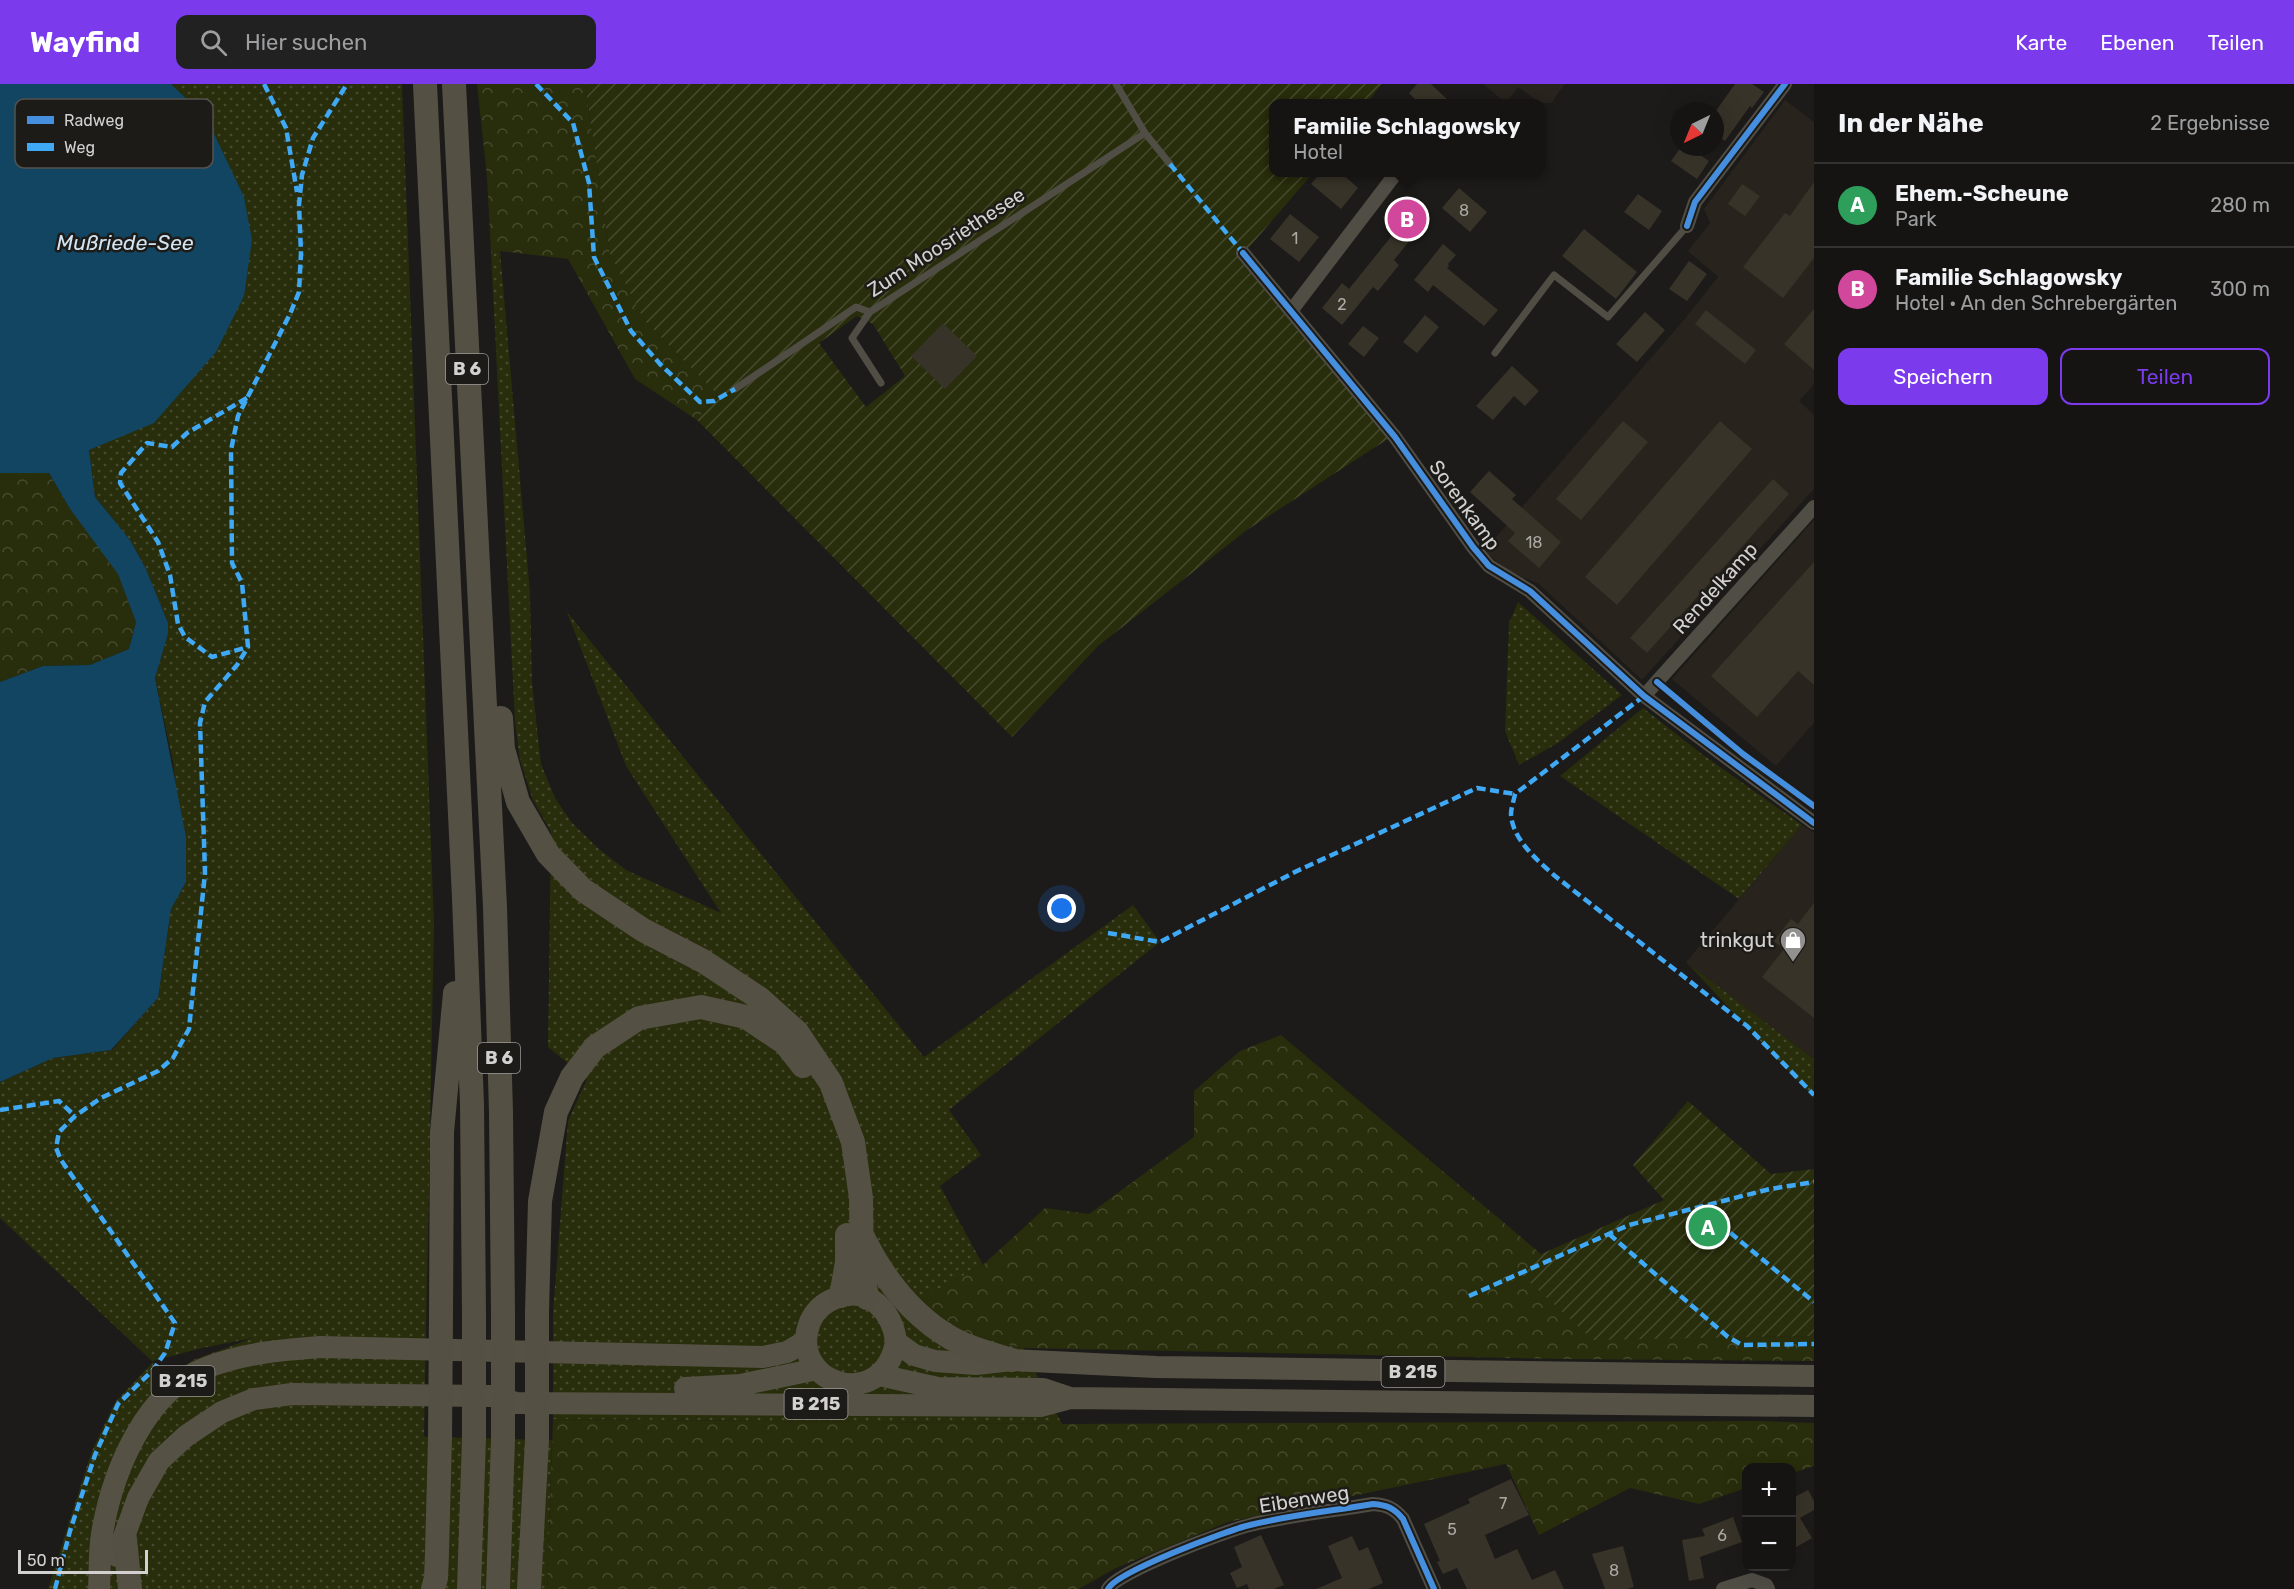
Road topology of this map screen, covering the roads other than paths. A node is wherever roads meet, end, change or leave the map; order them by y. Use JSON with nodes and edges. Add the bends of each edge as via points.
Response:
{"nodes":[{"id":1,"x":425,"y":84,"type":"edge"},
{"id":2,"x":454,"y":84,"type":"edge"},
{"id":3,"x":1116,"y":84,"type":"edge"},
{"id":4,"x":1785,"y":84,"type":"edge"},
{"id":5,"x":1145,"y":133,"type":"junction"},
{"id":6,"x":1170,"y":164,"type":"dead end"},
{"id":7,"x":1393,"y":177,"type":"edge"},
{"id":8,"x":1687,"y":226,"type":"joint"},
{"id":9,"x":1243,"y":253,"type":"dead end"},
{"id":10,"x":1291,"y":311,"type":"junction"},
{"id":11,"x":870,"y":312,"type":"junction"},
{"id":12,"x":1495,"y":353,"type":"dead end"},
{"id":13,"x":881,"y":383,"type":"dead end"},
{"id":14,"x":735,"y":388,"type":"dead end"},
{"id":15,"x":1814,"y":507,"type":"edge"},
{"id":16,"x":481,"y":617,"type":"junction"},
{"id":17,"x":1644,"y":696,"type":"junction"},
{"id":18,"x":1814,"y":823,"type":"edge"},
{"id":19,"x":464,"y":898,"type":"junction"},
{"id":20,"x":861,"y":1232,"type":"junction"},
{"id":21,"x":841,"y":1296,"type":"junction"},
{"id":22,"x":867,"y":1298,"type":"junction"},
{"id":23,"x":806,"y":1341,"type":"junction"},
{"id":24,"x":897,"y":1342,"type":"junction"},
{"id":25,"x":1012,"y":1360,"type":"junction"},
{"id":26,"x":817,"y":1369,"type":"junction"},
{"id":27,"x":879,"y":1375,"type":"junction"},
{"id":28,"x":1814,"y":1376,"type":"edge"},
{"id":29,"x":494,"y":1396,"type":"junction"},
{"id":30,"x":1070,"y":1398,"type":"junction"},
{"id":31,"x":1814,"y":1406,"type":"edge"},
{"id":32,"x":125,"y":1539,"type":"junction"},
{"id":33,"x":101,"y":1589,"type":"edge"},
{"id":34,"x":130,"y":1589,"type":"edge"},
{"id":35,"x":433,"y":1589,"type":"edge"},
{"id":36,"x":469,"y":1589,"type":"edge"},
{"id":37,"x":498,"y":1589,"type":"edge"},
{"id":38,"x":529,"y":1589,"type":"edge"},
{"id":39,"x":1108,"y":1589,"type":"edge"},
{"id":40,"x":1434,"y":1589,"type":"edge"},
{"id":41,"x":1723,"y":1589,"type":"edge"},
{"id":42,"x":1768,"y":1589,"type":"edge"}],
"edges":[{"from":1,"to":19,"type":"highway","number":"B 6"},
{"from":2,"to":16,"type":"highway","number":"B 6"},
{"from":3,"to":5,"type":"lane"},
{"from":4,"to":8,"type":"street","via":[[1695,202]]},
{"from":5,"to":6,"type":"lane"},
{"from":5,"to":11,"type":"lane","name":"Zum Moosriethesee"},
{"from":7,"to":10,"type":"street"},
{"from":8,"to":12,"type":"lane","via":[[1608,317],[1554,275]]},
{"from":9,"to":10,"type":"street","name":"Sorenkamp"},
{"from":10,"to":17,"type":"street","name":"Sorenkamp","via":[[1395,436],[1489,566],[1530,591]]},
{"from":11,"to":13,"type":"lane","via":[[852,338]]},
{"from":11,"to":14,"type":"lane","name":"Zum Moosriethesee","via":[[856,307]]},
{"from":15,"to":17,"type":"street","name":"Rendelkamp"},
{"from":16,"to":20,"type":"highway","via":[[495,637],[503,748],[518,802],[548,854],[583,890],[759,998],[797,1032],[831,1083],[853,1142],[861,1198]]},
{"from":16,"to":37,"type":"highway","number":"B 6","bridge":true,"via":[[501,1112],[504,1313]]},
{"from":17,"to":18,"type":"street","name":"Sorenkamp"},
{"from":19,"to":35,"type":"highway","bridge":true,"via":[[442,1132],[440,1438]]},
{"from":19,"to":36,"type":"highway","number":"B 6","bridge":true,"via":[[472,1104],[474,1314]]},
{"from":20,"to":22,"type":"highway"},
{"from":20,"to":25,"type":"highway","via":[[894,1288],[925,1320],[952,1339]]},
{"from":21,"to":22,"type":"main road"},
{"from":21,"to":23,"type":"main road","via":[[819,1308],[812,1317]]},
{"from":21,"to":38,"type":"highway","bridge":true,"via":[[847,1262],[848,1203],[842,1142],[819,1088],[785,1043],[746,1017],[701,1007],[639,1018],[595,1047],[572,1077],[556,1112],[540,1201],[537,1440]]},
{"from":22,"to":24,"type":"main road","via":[[889,1315]]},
{"from":23,"to":26,"type":"main road","number":"B 215"},
{"from":23,"to":33,"type":"main road","number":"B 215","via":[[787,1352],[764,1357],[320,1347],[260,1352],[206,1367],[180,1383],[154,1407],[134,1436],[120,1466],[102,1534]]},
{"from":24,"to":25,"type":"main road","number":"B 215","via":[[914,1355],[935,1361],[976,1364]]},
{"from":24,"to":27,"type":"main road","via":[[888,1366]]},
{"from":25,"to":28,"type":"main road","number":"B 215","via":[[1156,1367]]},
{"from":26,"to":27,"type":"main road","number":"B 215","via":[[827,1378],[847,1384],[867,1382]]},
{"from":26,"to":29,"type":"main road","number":"B 215","via":[[712,1388],[517,1391]]},
{"from":27,"to":30,"type":"main road","number":"B 215","via":[[938,1388],[1043,1389]]},
{"from":29,"to":30,"type":"main road","number":"B 215","via":[[516,1403],[1028,1406]]},
{"from":29,"to":32,"type":"main road","number":"B 215","via":[[292,1394],[254,1399],[222,1412],[159,1461],[138,1498]]},
{"from":30,"to":31,"type":"main road","number":"B 215"},
{"from":32,"to":33,"type":"main road","number":"B 215"},
{"from":32,"to":34,"type":"highway"},
{"from":39,"to":40,"type":"street","name":"Eibenweg","via":[[1119,1578],[1158,1559],[1248,1525],[1373,1504],[1386,1505],[1403,1519]]},
{"from":41,"to":42,"type":"street","via":[[1752,1580]]}]}
